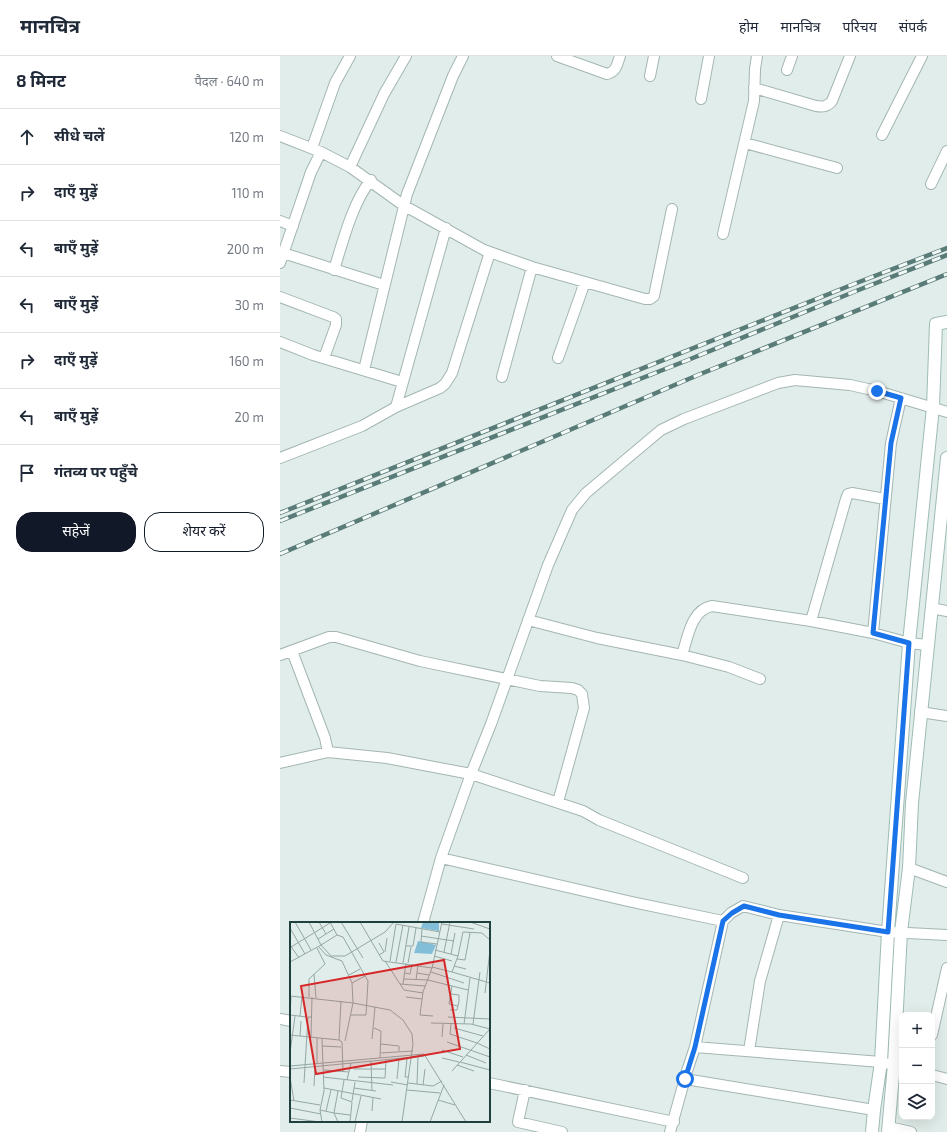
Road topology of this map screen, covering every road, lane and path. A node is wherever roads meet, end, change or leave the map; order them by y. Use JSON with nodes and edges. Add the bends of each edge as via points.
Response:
{"nodes":[{"id":1,"x":350,"y":56,"type":"edge"},
{"id":2,"x":406,"y":56,"type":"edge"},
{"id":3,"x":464,"y":56,"type":"edge"},
{"id":4,"x":557,"y":56,"type":"edge"},
{"id":5,"x":620,"y":56,"type":"edge"},
{"id":6,"x":654,"y":56,"type":"edge"},
{"id":7,"x":709,"y":56,"type":"edge"},
{"id":8,"x":757,"y":56,"type":"edge"},
{"id":9,"x":792,"y":56,"type":"edge"},
{"id":10,"x":850,"y":56,"type":"edge"},
{"id":11,"x":922,"y":56,"type":"edge"},
{"id":12,"x":787,"y":70,"type":"dead end"},
{"id":13,"x":650,"y":76,"type":"dead end"},
{"id":14,"x":754,"y":88,"type":"junction"},
{"id":15,"x":702,"y":99,"type":"dead end"},
{"id":16,"x":882,"y":135,"type":"dead end"},
{"id":17,"x":280,"y":136,"type":"edge"},
{"id":18,"x":745,"y":143,"type":"junction"},
{"id":19,"x":317,"y":150,"type":"junction"},
{"id":20,"x":947,"y":151,"type":"edge"},
{"id":21,"x":350,"y":167,"type":"junction"},
{"id":22,"x":838,"y":168,"type":"dead end"},
{"id":23,"x":371,"y":180,"type":"junction"},
{"id":24,"x":931,"y":184,"type":"dead end"},
{"id":25,"x":403,"y":205,"type":"junction"},
{"id":26,"x":672,"y":209,"type":"dead end"},
{"id":27,"x":280,"y":221,"type":"edge"},
{"id":28,"x":293,"y":226,"type":"junction"},
{"id":29,"x":446,"y":228,"type":"junction"},
{"id":30,"x":723,"y":234,"type":"dead end"},
{"id":31,"x":490,"y":252,"type":"junction"},
{"id":32,"x":284,"y":253,"type":"junction"},
{"id":33,"x":280,"y":263,"type":"edge"},
{"id":34,"x":532,"y":267,"type":"junction"},
{"id":35,"x":334,"y":270,"type":"junction"},
{"id":36,"x":585,"y":282,"type":"junction"},
{"id":37,"x":384,"y":285,"type":"junction"},
{"id":38,"x":280,"y":297,"type":"edge"},
{"id":39,"x":942,"y":323,"type":"edge"},
{"id":40,"x":280,"y":342,"type":"edge"},
{"id":41,"x":324,"y":358,"type":"junction"},
{"id":42,"x":558,"y":358,"type":"dead end"},
{"id":43,"x":364,"y":370,"type":"junction"},
{"id":44,"x":502,"y":377,"type":"dead end"},
{"id":45,"x":402,"y":382,"type":"junction"},
{"id":46,"x":901,"y":398,"type":"junction"},
{"id":47,"x":396,"y":407,"type":"junction"},
{"id":48,"x":933,"y":407,"type":"junction"},
{"id":49,"x":947,"y":412,"type":"edge"},
{"id":50,"x":280,"y":458,"type":"edge"},
{"id":51,"x":947,"y":458,"type":"edge"},
{"id":52,"x":885,"y":499,"type":"junction"},
{"id":53,"x":945,"y":508,"type":"edge"},
{"id":54,"x":931,"y":608,"type":"junction"},
{"id":55,"x":947,"y":611,"type":"edge"},
{"id":56,"x":528,"y":620,"type":"junction"},
{"id":57,"x":811,"y":621,"type":"junction"},
{"id":58,"x":873,"y":633,"type":"junction"},
{"id":59,"x":909,"y":643,"type":"junction"},
{"id":60,"x":928,"y":645,"type":"junction"},
{"id":61,"x":292,"y":650,"type":"junction"},
{"id":62,"x":280,"y":655,"type":"edge"},
{"id":63,"x":682,"y":655,"type":"junction"},
{"id":64,"x":507,"y":679,"type":"junction"},
{"id":65,"x":760,"y":679,"type":"dead end"},
{"id":66,"x":920,"y":712,"type":"junction"},
{"id":67,"x":947,"y":716,"type":"edge"},
{"id":68,"x":328,"y":752,"type":"junction"},
{"id":69,"x":280,"y":763,"type":"edge"},
{"id":70,"x":471,"y":774,"type":"junction"},
{"id":71,"x":558,"y":802,"type":"junction"},
{"id":72,"x":441,"y":858,"type":"junction"},
{"id":73,"x":909,"y":868,"type":"junction"},
{"id":74,"x":743,"y":878,"type":"dead end"},
{"id":75,"x":947,"y":882,"type":"edge"},
{"id":76,"x":779,"y":915,"type":"junction"},
{"id":77,"x":723,"y":921,"type":"junction"},
{"id":78,"x":423,"y":922,"type":"edge"},
{"id":79,"x":888,"y":932,"type":"junction"},
{"id":80,"x":901,"y":932,"type":"junction"},
{"id":81,"x":947,"y":935,"type":"edge"},
{"id":82,"x":947,"y":968,"type":"edge"},
{"id":83,"x":280,"y":1019,"type":"edge"},
{"id":84,"x":290,"y":1021,"type":"edge"},
{"id":85,"x":935,"y":1022,"type":"edge"},
{"id":86,"x":695,"y":1047,"type":"junction"},
{"id":87,"x":749,"y":1051,"type":"junction"},
{"id":88,"x":881,"y":1062,"type":"junction"},
{"id":89,"x":898,"y":1066,"type":"edge"},
{"id":90,"x":280,"y":1071,"type":"edge"},
{"id":91,"x":290,"y":1072,"type":"edge"},
{"id":92,"x":935,"y":1076,"type":"edge"},
{"id":93,"x":685,"y":1079,"type":"junction"},
{"id":94,"x":947,"y":1079,"type":"edge"},
{"id":95,"x":490,"y":1084,"type":"edge"},
{"id":96,"x":525,"y":1090,"type":"junction"},
{"id":97,"x":874,"y":1110,"type":"junction"},
{"id":98,"x":362,"y":1122,"type":"edge"},
{"id":99,"x":518,"y":1122,"type":"junction"},
{"id":100,"x":674,"y":1122,"type":"junction"},
{"id":101,"x":888,"y":1130,"type":"edge"},
{"id":102,"x":360,"y":1132,"type":"edge"},
{"id":103,"x":514,"y":1132,"type":"edge"},
{"id":104,"x":562,"y":1132,"type":"edge"},
{"id":105,"x":670,"y":1132,"type":"edge"},
{"id":106,"x":872,"y":1132,"type":"edge"},
{"id":107,"x":911,"y":1132,"type":"edge"}],
"edges":[{"from":1,"to":19,"type":"street","via":[[335,83]]},
{"from":2,"to":21,"type":"street","via":[[384,94]]},
{"from":3,"to":25,"type":"street","via":[[453,76]]},
{"from":4,"to":5,"type":"street","via":[[607,74],[616,68]]},
{"from":6,"to":13,"type":"street"},
{"from":7,"to":15,"type":"street"},
{"from":8,"to":14,"type":"street"},
{"from":9,"to":12,"type":"street"},
{"from":10,"to":14,"type":"street","via":[[828,106],[816,106]]},
{"from":11,"to":16,"type":"street"},
{"from":14,"to":18,"type":"street","via":[[754,101]]},
{"from":17,"to":19,"type":"street"},
{"from":18,"to":22,"type":"street"},
{"from":18,"to":30,"type":"street"},
{"from":19,"to":21,"type":"street"},
{"from":19,"to":28,"type":"street"},
{"from":20,"to":24,"type":"street"},
{"from":21,"to":23,"type":"street"},
{"from":23,"to":25,"type":"street"},
{"from":23,"to":35,"type":"street","via":[[364,188],[351,218]]},
{"from":25,"to":29,"type":"street"},
{"from":25,"to":37,"type":"street"},
{"from":26,"to":36,"type":"street","via":[[654,296],[645,300]]},
{"from":27,"to":28,"type":"street"},
{"from":28,"to":32,"type":"street"},
{"from":29,"to":31,"type":"street"},
{"from":29,"to":45,"type":"street"},
{"from":31,"to":34,"type":"street"},
{"from":31,"to":47,"type":"street","via":[[449,379],[440,388]]},
{"from":32,"to":33,"type":"street"},
{"from":32,"to":35,"type":"street"},
{"from":34,"to":36,"type":"street"},
{"from":34,"to":44,"type":"street"},
{"from":35,"to":37,"type":"street"},
{"from":36,"to":42,"type":"street"},
{"from":37,"to":43,"type":"street"},
{"from":38,"to":41,"type":"street","via":[[336,319]]},
{"from":39,"to":48,"type":"street"},
{"from":40,"to":41,"type":"street"},
{"from":41,"to":43,"type":"street"},
{"from":43,"to":45,"type":"street"},
{"from":45,"to":47,"type":"street"},
{"from":46,"to":48,"type":"street"},
{"from":46,"to":52,"type":"street","via":[[891,443]]},
{"from":46,"to":56,"type":"street","via":[[850,385],[795,380],[778,382],[661,430],[586,493],[572,510]]},
{"from":47,"to":50,"type":"street","via":[[362,426]]},
{"from":48,"to":49,"type":"street"},
{"from":48,"to":59,"type":"street"},
{"from":51,"to":53,"type":"street"},
{"from":52,"to":57,"type":"street","via":[[852,492],[848,494]]},
{"from":52,"to":58,"type":"street"},
{"from":53,"to":54,"type":"street"},
{"from":54,"to":55,"type":"street"},
{"from":54,"to":60,"type":"street"},
{"from":56,"to":63,"type":"street","via":[[597,638]]},
{"from":56,"to":64,"type":"street"},
{"from":57,"to":58,"type":"street"},
{"from":57,"to":63,"type":"street","via":[[718,606],[707,607],[696,616]]},
{"from":58,"to":59,"type":"street"},
{"from":59,"to":60,"type":"street"},
{"from":59,"to":79,"type":"street"},
{"from":60,"to":66,"type":"street"},
{"from":61,"to":62,"type":"street"},
{"from":61,"to":64,"type":"street","via":[[336,637],[420,661]]},
{"from":61,"to":68,"type":"street"},
{"from":63,"to":65,"type":"street","via":[[729,667]]},
{"from":64,"to":70,"type":"street"},
{"from":64,"to":71,"type":"street","via":[[540,686],[572,688],[582,694],[584,708]]},
{"from":66,"to":67,"type":"street"},
{"from":66,"to":73,"type":"street"},
{"from":68,"to":69,"type":"street"},
{"from":68,"to":70,"type":"street","via":[[387,758]]},
{"from":70,"to":71,"type":"street"},
{"from":70,"to":72,"type":"street"},
{"from":71,"to":74,"type":"street"},
{"from":72,"to":77,"type":"street"},
{"from":72,"to":78,"type":"street"},
{"from":73,"to":75,"type":"street"},
{"from":73,"to":80,"type":"street"},
{"from":76,"to":77,"type":"street","via":[[744,906]]},
{"from":76,"to":79,"type":"street"},
{"from":76,"to":87,"type":"street","via":[[760,981]]},
{"from":77,"to":86,"type":"street"},
{"from":79,"to":80,"type":"street"},
{"from":79,"to":88,"type":"street"},
{"from":80,"to":81,"type":"street"},
{"from":80,"to":89,"type":"street"},
{"from":82,"to":85,"type":"street"},
{"from":83,"to":84,"type":"street"},
{"from":86,"to":87,"type":"street"},
{"from":86,"to":93,"type":"street"},
{"from":87,"to":88,"type":"street"},
{"from":88,"to":89,"type":"street"},
{"from":88,"to":97,"type":"street"},
{"from":89,"to":101,"type":"street"},
{"from":90,"to":91,"type":"street"},
{"from":92,"to":94,"type":"street"},
{"from":93,"to":97,"type":"street"},
{"from":93,"to":100,"type":"street"},
{"from":95,"to":96,"type":"street"},
{"from":96,"to":99,"type":"street"},
{"from":96,"to":100,"type":"street"},
{"from":97,"to":106,"type":"street"},
{"from":98,"to":102,"type":"street"},
{"from":99,"to":103,"type":"street"},
{"from":99,"to":104,"type":"street"},
{"from":100,"to":105,"type":"street"},
{"from":101,"to":107,"type":"street"}]}
